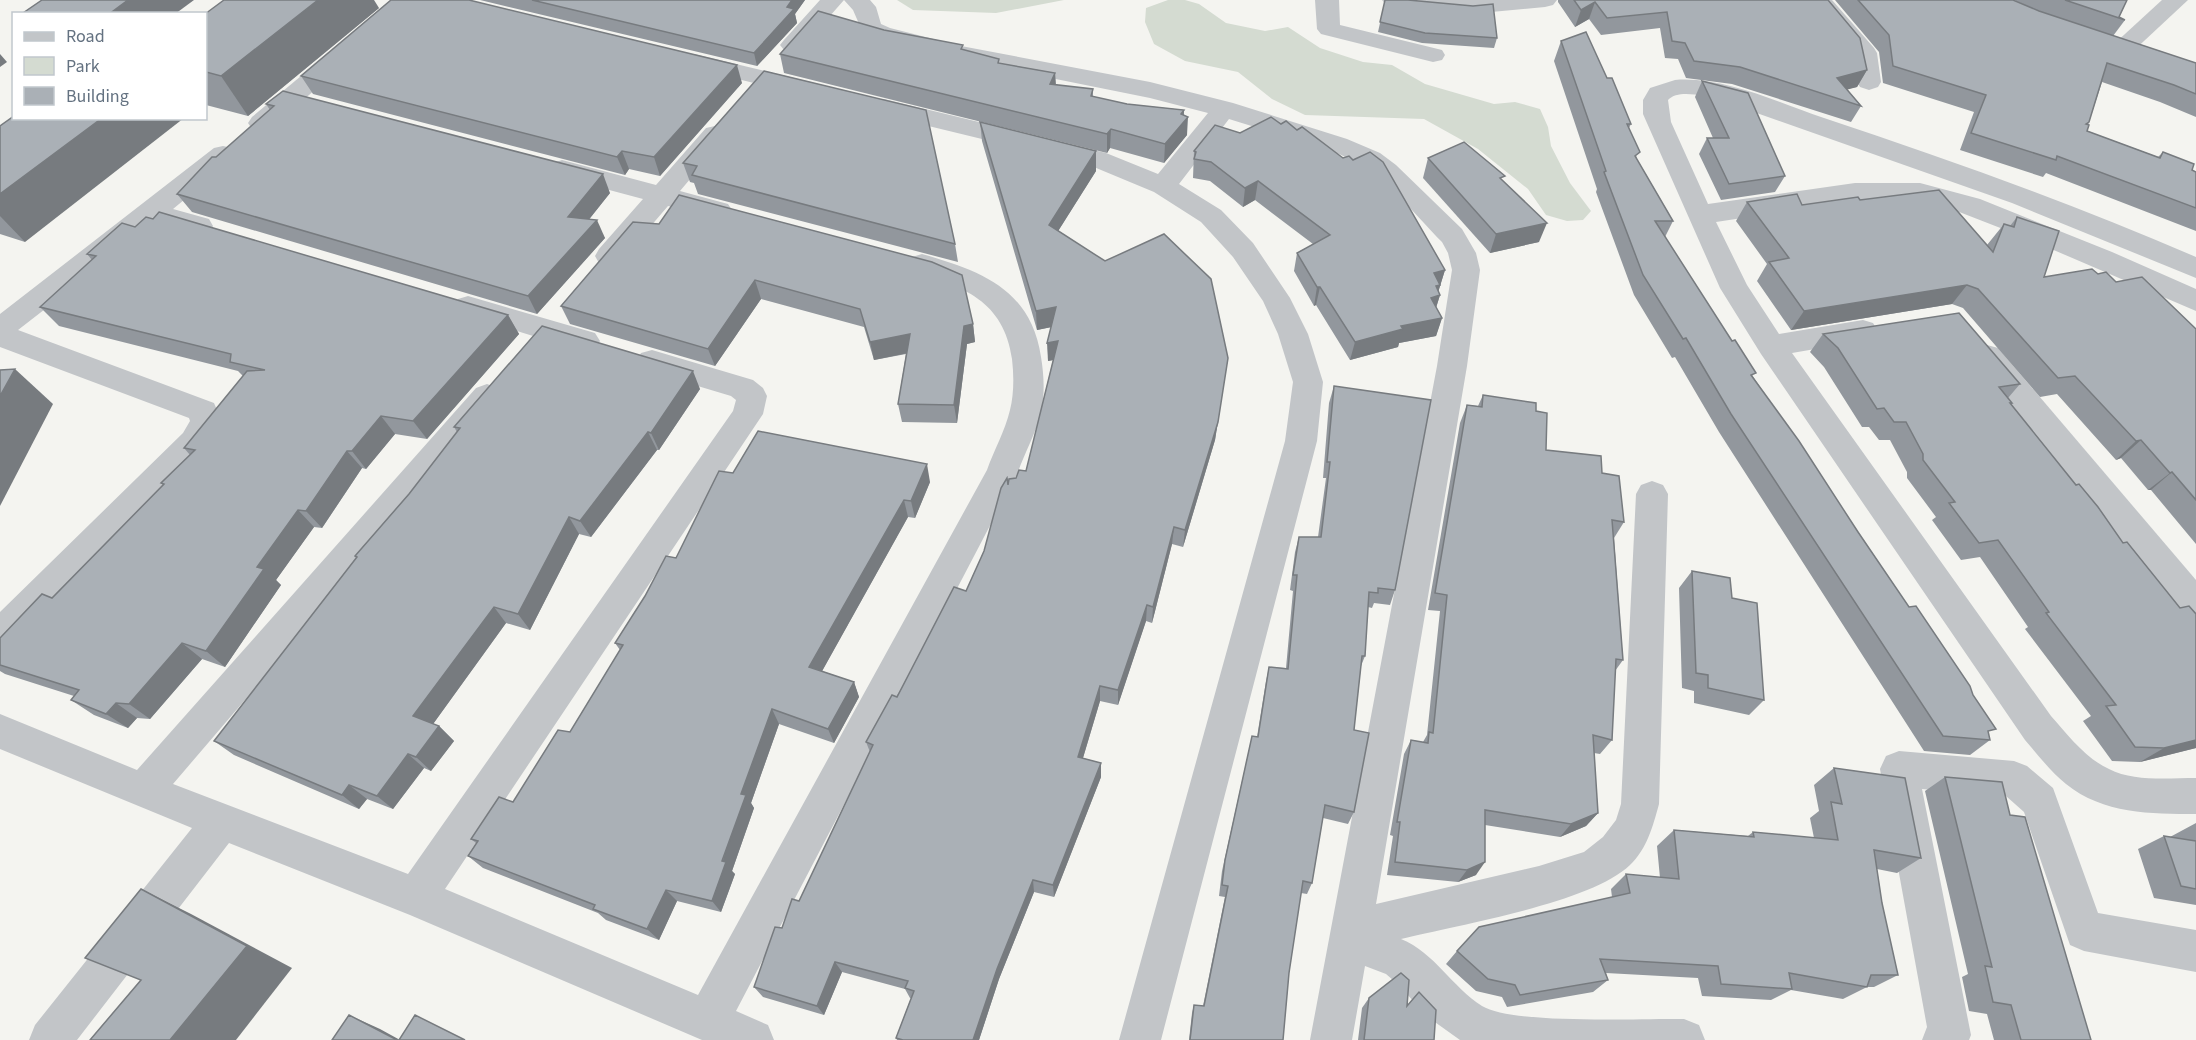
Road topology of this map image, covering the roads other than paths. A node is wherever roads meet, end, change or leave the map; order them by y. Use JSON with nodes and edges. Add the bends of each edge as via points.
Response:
{"nodes":[{"id":1,"x":406,"y":0,"type":"edge"},
{"id":2,"x":833,"y":0,"type":"edge"},
{"id":3,"x":856,"y":0,"type":"edge"},
{"id":4,"x":1327,"y":0,"type":"edge"},
{"id":5,"x":1394,"y":0,"type":"edge"},
{"id":6,"x":1545,"y":0,"type":"edge"},
{"id":7,"x":1820,"y":0,"type":"edge"},
{"id":8,"x":2176,"y":0,"type":"edge"},
{"id":9,"x":2121,"y":50,"type":"edge"},
{"id":10,"x":1433,"y":55,"type":"dead end"},
{"id":11,"x":670,"y":56,"type":"edge"},
{"id":12,"x":762,"y":78,"type":"junction"},
{"id":13,"x":1869,"y":82,"type":"edge"},
{"id":14,"x":291,"y":98,"type":"junction"},
{"id":15,"x":325,"y":107,"type":"edge"},
{"id":16,"x":1224,"y":109,"type":"junction"},
{"id":17,"x":538,"y":163,"type":"edge"},
{"id":18,"x":1162,"y":186,"type":"junction"},
{"id":19,"x":662,"y":195,"type":"junction"},
{"id":20,"x":152,"y":212,"type":"junction"},
{"id":21,"x":1699,"y":214,"type":"junction"},
{"id":22,"x":741,"y":216,"type":"edge"},
{"id":23,"x":231,"y":236,"type":"edge"},
{"id":24,"x":899,"y":258,"type":"edge"},
{"id":25,"x":2196,"y":268,"type":"edge"},
{"id":26,"x":592,"y":275,"type":"edge"},
{"id":27,"x":444,"y":299,"type":"edge"},
{"id":28,"x":2196,"y":301,"type":"edge"},
{"id":29,"x":569,"y":302,"type":"edge"},
{"id":30,"x":1886,"y":328,"type":"edge"},
{"id":31,"x":0,"y":329,"type":"edge"},
{"id":32,"x":546,"y":329,"type":"junction"},
{"id":33,"x":1967,"y":333,"type":"edge"},
{"id":34,"x":0,"y":335,"type":"edge"},
{"id":35,"x":1771,"y":346,"type":"junction"},
{"id":36,"x":1652,"y":494,"type":"dead end"},
{"id":37,"x":2196,"y":605,"type":"edge"},
{"id":38,"x":0,"y":635,"type":"edge"},
{"id":39,"x":0,"y":731,"type":"edge"},
{"id":40,"x":143,"y":791,"type":"junction"},
{"id":41,"x":2196,"y":796,"type":"edge"},
{"id":42,"x":221,"y":822,"type":"junction"},
{"id":43,"x":416,"y":897,"type":"junction"},
{"id":44,"x":1351,"y":935,"type":"junction"},
{"id":45,"x":2196,"y":951,"type":"edge"},
{"id":46,"x":708,"y":1020,"type":"junction"},
{"id":47,"x":50,"y":1040,"type":"edge"},
{"id":48,"x":753,"y":1040,"type":"edge"},
{"id":49,"x":1140,"y":1040,"type":"edge"},
{"id":50,"x":1331,"y":1040,"type":"edge"},
{"id":51,"x":1684,"y":1040,"type":"edge"},
{"id":52,"x":1943,"y":1040,"type":"edge"}],
"edges":[{"from":1,"to":14,"type":"street"},
{"from":2,"to":12,"type":"street"},
{"from":3,"to":16,"type":"street","via":[[864,7],[871,28],[882,33]]},
{"from":4,"to":10,"type":"street","via":[[1329,29]]},
{"from":5,"to":6,"type":"street","via":[[1469,9]]},
{"from":7,"to":13,"type":"street","via":[[1865,53]]},
{"from":8,"to":9,"type":"street"},
{"from":11,"to":12,"type":"street"},
{"from":12,"to":18,"type":"street","via":[[1097,159]]},
{"from":12,"to":19,"type":"street"},
{"from":14,"to":15,"type":"street"},
{"from":14,"to":20,"type":"street"},
{"from":16,"to":18,"type":"street"},
{"from":16,"to":44,"type":"street","via":[[1371,159],[1452,236],[1466,270]]},
{"from":17,"to":19,"type":"street"},
{"from":18,"to":49,"type":"street","via":[[1211,216],[1244,250],[1276,298],[1321,381],[1301,441]]},
{"from":19,"to":22,"type":"street"},
{"from":19,"to":26,"type":"street"},
{"from":20,"to":23,"type":"street"},
{"from":20,"to":31,"type":"street"},
{"from":21,"to":25,"type":"street","via":[[1654,106],[1659,93],[1668,89],[1691,87],[1724,93],[2025,197]]},
{"from":21,"to":28,"type":"street","via":[[1863,191],[1927,192],[2065,243]]},
{"from":21,"to":35,"type":"street","via":[[1734,288]]},
{"from":24,"to":46,"type":"street","via":[[944,270],[983,290],[1007,308],[1024,342],[1028,404],[1002,472]]},
{"from":27,"to":32,"type":"street"},
{"from":29,"to":32,"type":"street"},
{"from":30,"to":35,"type":"street"},
{"from":32,"to":40,"type":"street"},
{"from":32,"to":43,"type":"street","via":[[742,388],[752,396],[752,404]]},
{"from":33,"to":37,"type":"street"},
{"from":34,"to":38,"type":"street","via":[[203,411],[206,422],[194,442]]},
{"from":35,"to":41,"type":"street","via":[[2038,728],[2070,764],[2095,782],[2123,793]]},
{"from":36,"to":44,"type":"street","via":[[1640,804],[1634,829],[1617,851],[1595,868]]},
{"from":39,"to":40,"type":"street"},
{"from":40,"to":42,"type":"street"},
{"from":42,"to":43,"type":"street"},
{"from":42,"to":47,"type":"street"},
{"from":43,"to":46,"type":"street"},
{"from":44,"to":50,"type":"street"},
{"from":44,"to":51,"type":"street","via":[[1400,959],[1440,1000],[1470,1023],[1504,1036]]},
{"from":45,"to":52,"type":"street","via":[[2084,932],[2039,801],[2014,779],[1899,769],[1950,1035]]},
{"from":46,"to":48,"type":"street"}]}
